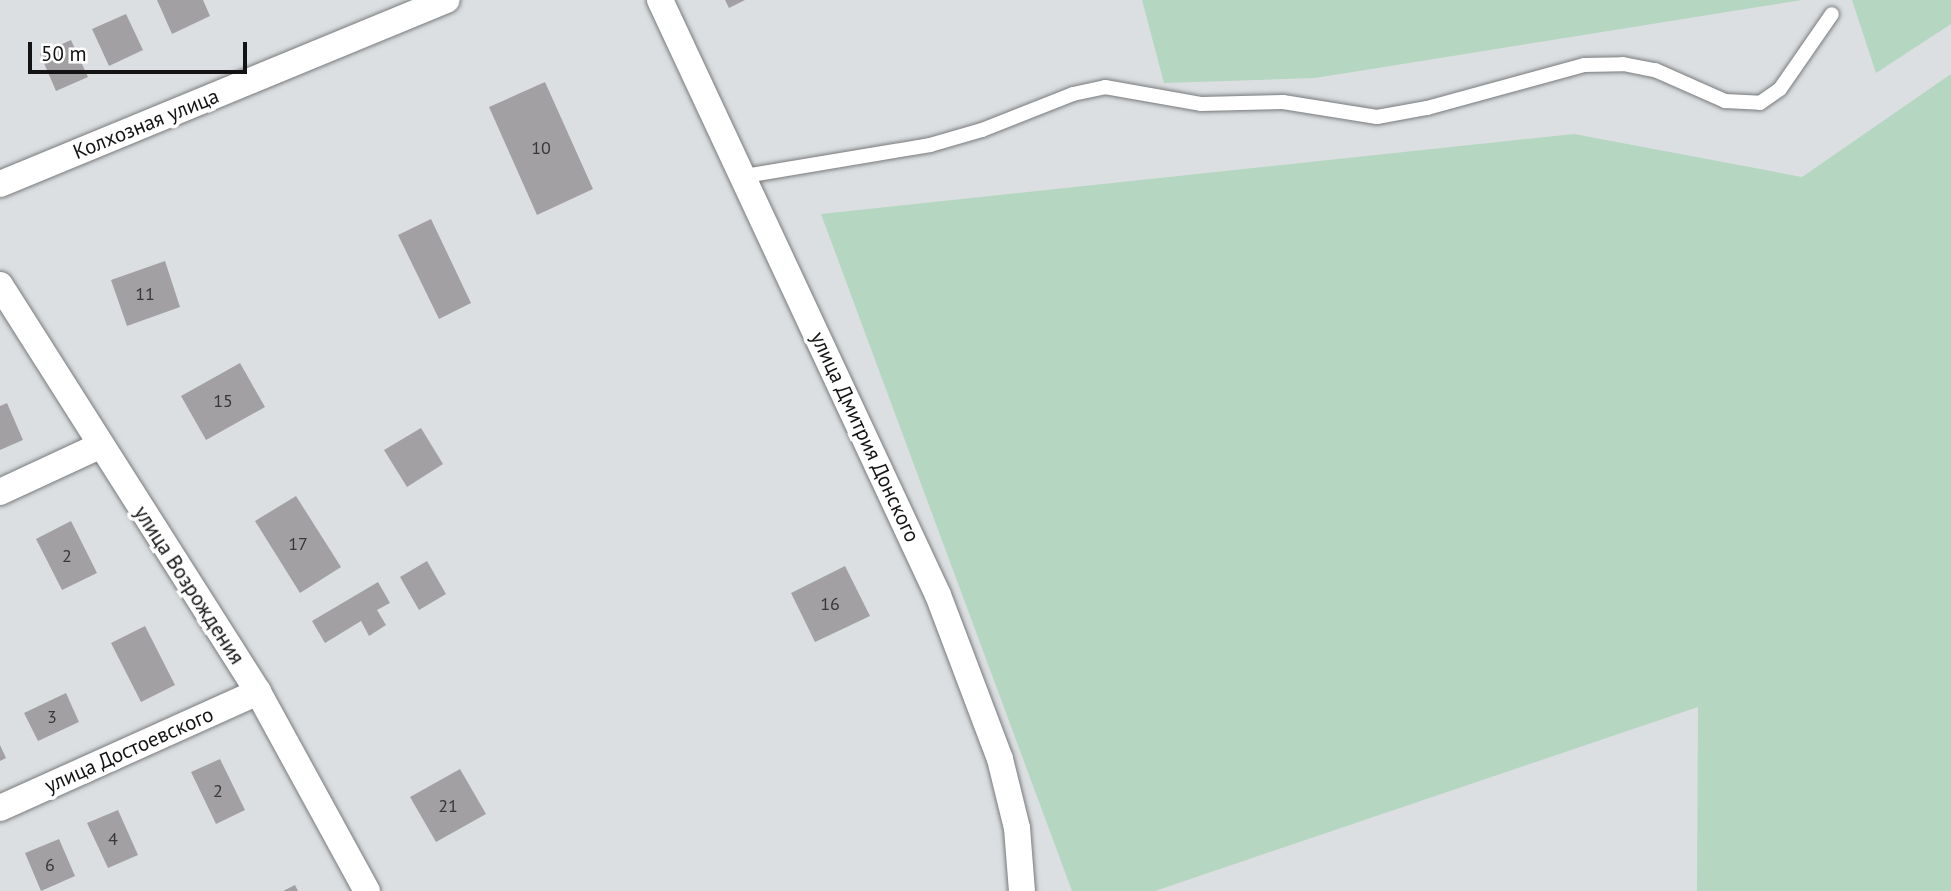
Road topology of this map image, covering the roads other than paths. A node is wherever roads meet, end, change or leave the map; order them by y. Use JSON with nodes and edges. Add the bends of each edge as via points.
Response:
{"nodes":[{"id":1,"x":447,"y":0,"type":"edge"},
{"id":2,"x":660,"y":0,"type":"edge"},
{"id":3,"x":1832,"y":14,"type":"dead end"},
{"id":4,"x":745,"y":176,"type":"junction"},
{"id":5,"x":0,"y":184,"type":"edge"},
{"id":6,"x":0,"y":285,"type":"edge"},
{"id":7,"x":99,"y":446,"type":"junction"},
{"id":8,"x":0,"y":492,"type":"edge"},
{"id":9,"x":258,"y":692,"type":"junction"},
{"id":10,"x":0,"y":808,"type":"edge"},
{"id":11,"x":367,"y":891,"type":"edge"},
{"id":12,"x":1022,"y":891,"type":"edge"}],
"edges":[{"from":1,"to":5,"type":"street","name":"Колхозная улица"},
{"from":2,"to":4,"type":"street","name":"улица Дмитрия Донского"},
{"from":3,"to":4,"type":"lane","via":[[1780,89],[1760,103],[1725,101],[1655,70],[1623,64],[1584,65],[1377,117],[1283,102],[1201,104],[1105,87],[930,145]]},
{"from":4,"to":12,"type":"street","name":"улица Дмитрия Донского","via":[[943,607],[1000,760],[1017,828]]},
{"from":6,"to":7,"type":"street","name":"улица Возрождения"},
{"from":7,"to":8,"type":"street"},
{"from":7,"to":9,"type":"street","name":"улица Возрождения"},
{"from":9,"to":10,"type":"street","name":"улица Достоевского"},
{"from":9,"to":11,"type":"street","name":"улица Возрождения"}]}
